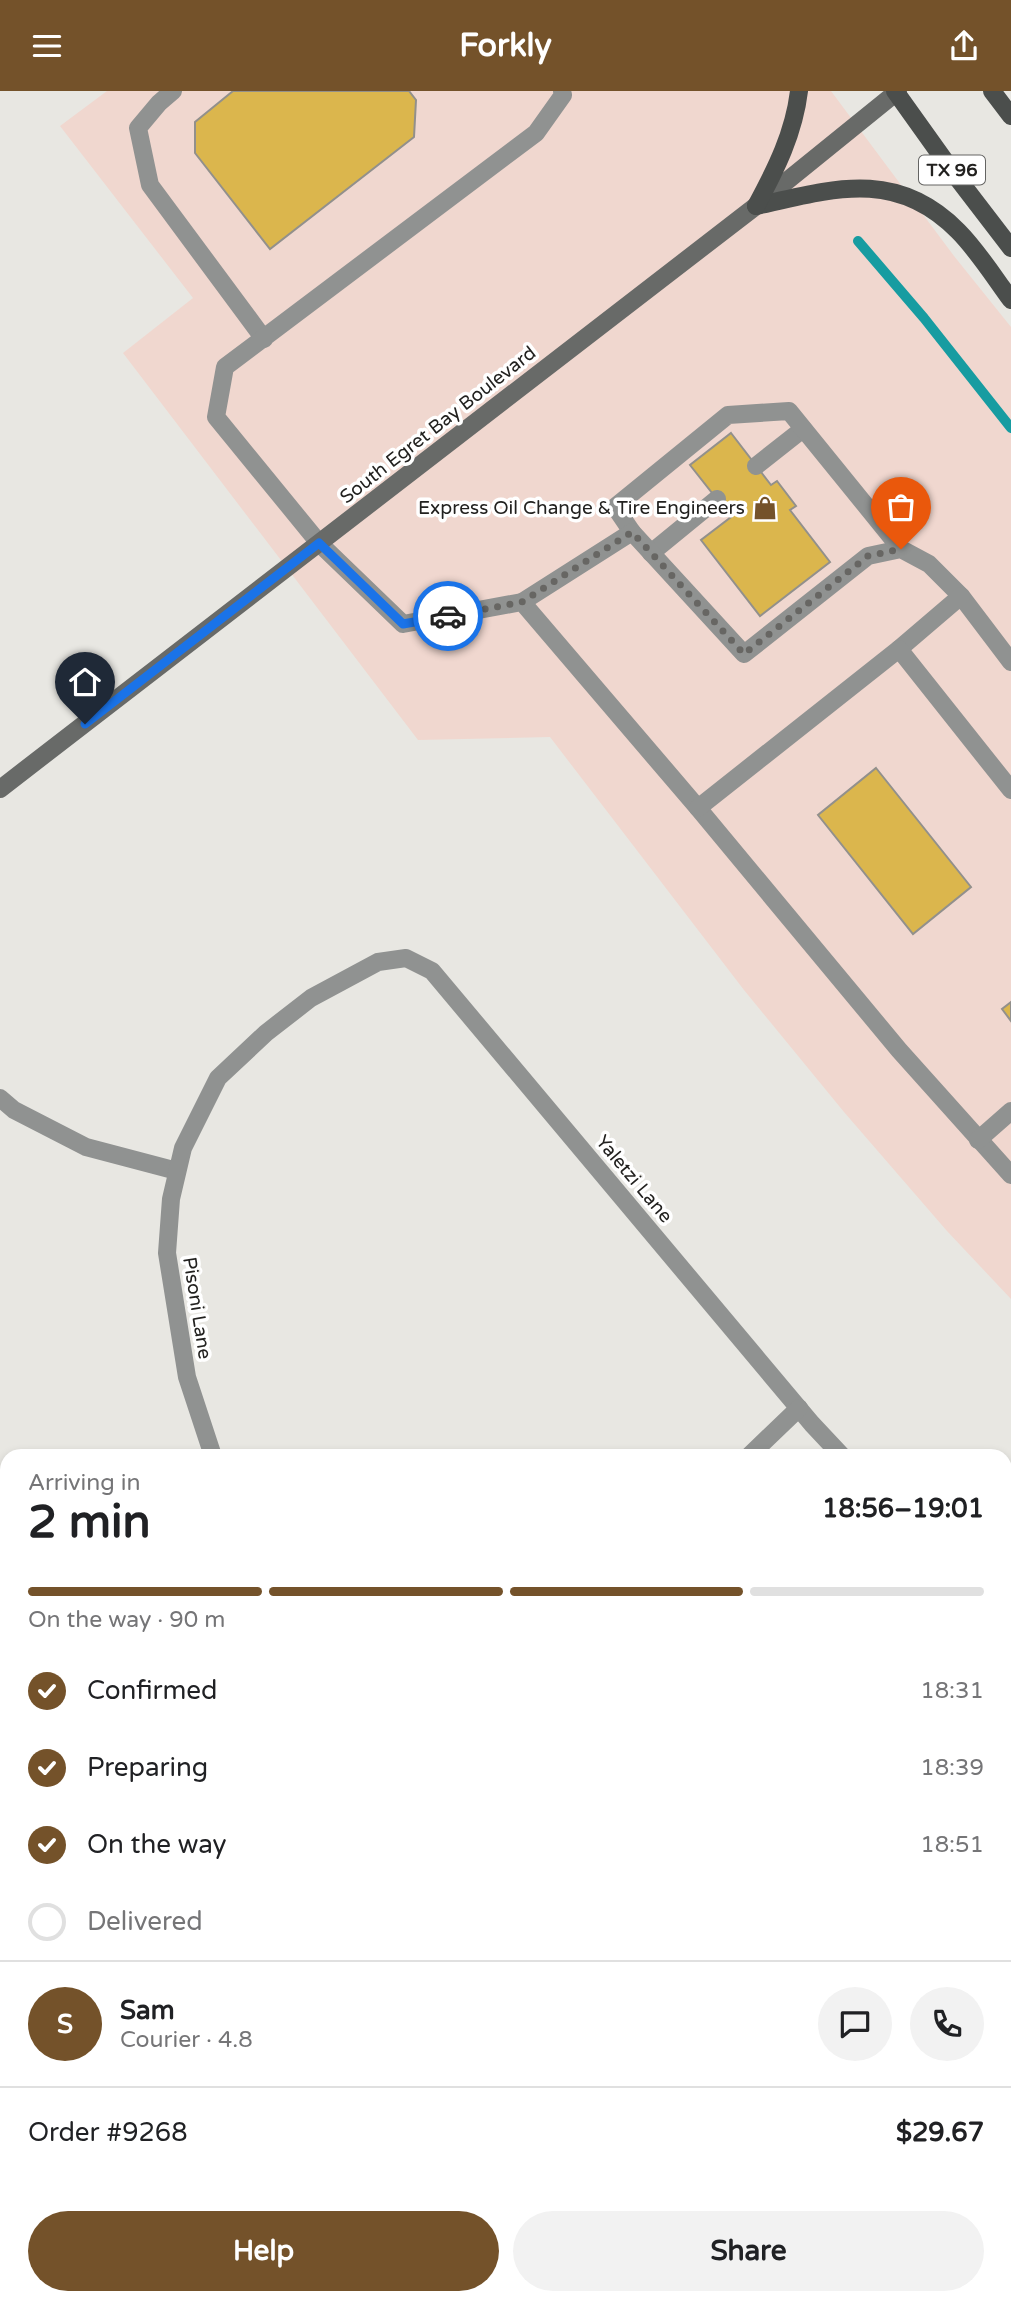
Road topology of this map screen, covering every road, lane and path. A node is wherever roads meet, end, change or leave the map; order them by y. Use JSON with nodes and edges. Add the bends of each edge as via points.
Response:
{"nodes":[{"id":1,"x":173,"y":91,"type":"edge"},
{"id":2,"x":562,"y":91,"type":"edge"},
{"id":3,"x":799,"y":91,"type":"edge"},
{"id":4,"x":992,"y":91,"type":"edge"},
{"id":5,"x":897,"y":92,"type":"edge"},
{"id":6,"x":1011,"y":116,"type":"edge"},
{"id":7,"x":756,"y":206,"type":"junction"},
{"id":8,"x":1011,"y":248,"type":"edge"},
{"id":9,"x":1011,"y":299,"type":"edge"},
{"id":10,"x":264,"y":338,"type":"junction"},
{"id":11,"x":803,"y":429,"type":"junction"},
{"id":12,"x":756,"y":466,"type":"dead end"},
{"id":13,"x":717,"y":499,"type":"dead end"},
{"id":14,"x":632,"y":532,"type":"junction"},
{"id":15,"x":319,"y":543,"type":"junction"},
{"id":16,"x":901,"y":549,"type":"junction"},
{"id":17,"x":651,"y":553,"type":"junction"},
{"id":18,"x":961,"y":596,"type":"junction"},
{"id":19,"x":522,"y":602,"type":"junction"},
{"id":20,"x":899,"y":649,"type":"junction"},
{"id":21,"x":1011,"y":661,"type":"edge"},
{"id":22,"x":0,"y":789,"type":"edge"},
{"id":23,"x":1011,"y":789,"type":"edge"},
{"id":24,"x":698,"y":808,"type":"junction"},
{"id":25,"x":378,"y":962,"type":"joint"},
{"id":26,"x":0,"y":1098,"type":"edge"},
{"id":27,"x":1011,"y":1111,"type":"edge"},
{"id":28,"x":978,"y":1140,"type":"junction"},
{"id":29,"x":177,"y":1171,"type":"junction"},
{"id":30,"x":1011,"y":1175,"type":"edge"},
{"id":31,"x":799,"y":1408,"type":"junction"},
{"id":32,"x":211,"y":1449,"type":"edge"},
{"id":33,"x":756,"y":1449,"type":"edge"},
{"id":34,"x":836,"y":1449,"type":"edge"}],
"edges":[{"from":1,"to":10,"type":"street","via":[[138,128],[150,185]]},
{"from":2,"to":10,"type":"street","via":[[536,133]]},
{"from":3,"to":7,"type":"main road","via":[[780,160]]},
{"from":4,"to":6,"type":"main road"},
{"from":5,"to":7,"type":"main road","name":"South Egret Bay Boulevard"},
{"from":5,"to":8,"type":"main road","number":"TX 96"},
{"from":7,"to":9,"type":"main road","via":[[864,187],[906,195],[947,221]]},
{"from":7,"to":15,"type":"main road","name":"South Egret Bay Boulevard"},
{"from":10,"to":15,"type":"street","via":[[225,367],[216,417]]},
{"from":11,"to":12,"type":"street"},
{"from":11,"to":14,"type":"street","via":[[789,411],[728,415],[615,507]]},
{"from":11,"to":16,"type":"street"},
{"from":13,"to":17,"type":"street"},
{"from":14,"to":17,"type":"street"},
{"from":14,"to":19,"type":"street"},
{"from":15,"to":19,"type":"street","via":[[403,624]]},
{"from":15,"to":22,"type":"main road","name":"South Egret Bay Boulevard"},
{"from":16,"to":17,"type":"street","via":[[868,556],[744,654]]},
{"from":16,"to":18,"type":"street","via":[[929,564]]},
{"from":18,"to":20,"type":"street"},
{"from":18,"to":21,"type":"street"},
{"from":19,"to":24,"type":"street"},
{"from":20,"to":23,"type":"street"},
{"from":20,"to":24,"type":"street"},
{"from":24,"to":28,"type":"street"},
{"from":25,"to":29,"type":"street","name":"Pisoni Lane","via":[[311,998],[218,1078],[183,1148]]},
{"from":25,"to":31,"type":"street","name":"Yaletzi Lane","via":[[406,958],[432,971]]},
{"from":26,"to":29,"type":"street","via":[[13,1110],[86,1147]]},
{"from":27,"to":28,"type":"street"},
{"from":28,"to":30,"type":"street"},
{"from":29,"to":32,"type":"street","name":"Pisoni Lane","via":[[167,1253],[187,1377]]},
{"from":31,"to":33,"type":"street"},
{"from":31,"to":34,"type":"street","name":"Yaletzi Lane"}]}
